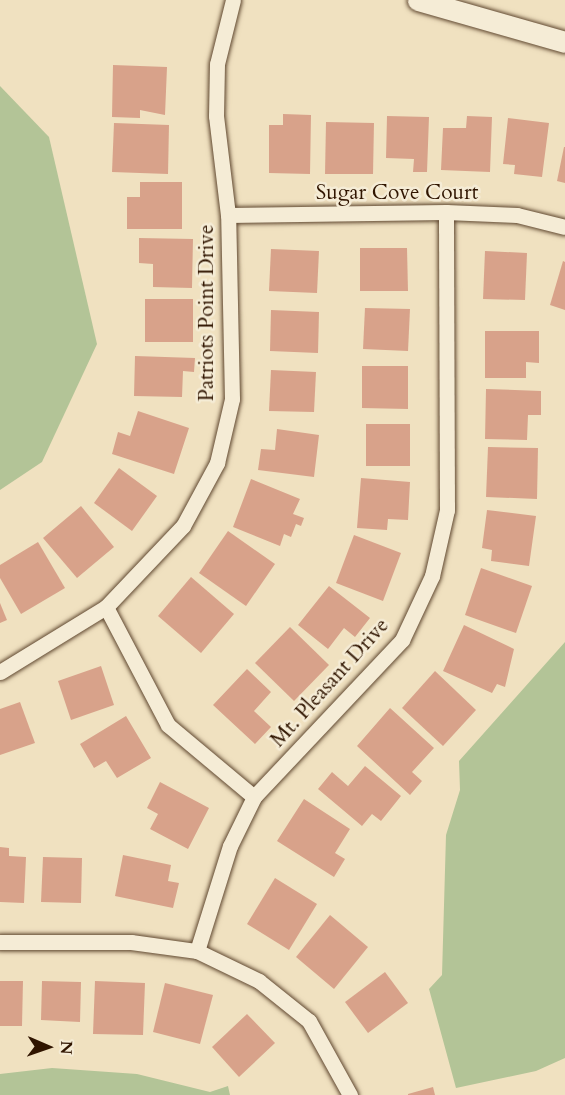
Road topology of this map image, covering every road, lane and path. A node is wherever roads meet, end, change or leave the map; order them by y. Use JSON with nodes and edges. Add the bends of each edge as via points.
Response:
{"nodes":[{"id":1,"x":233,"y":0,"type":"edge"},
{"id":2,"x":418,"y":0,"type":"edge"},
{"id":3,"x":565,"y":42,"type":"edge"},
{"id":4,"x":446,"y":212,"type":"junction"},
{"id":5,"x":228,"y":215,"type":"junction"},
{"id":6,"x":565,"y":227,"type":"edge"},
{"id":7,"x":106,"y":607,"type":"junction"},
{"id":8,"x":0,"y":672,"type":"edge"},
{"id":9,"x":254,"y":797,"type":"junction"},
{"id":10,"x":0,"y":942,"type":"edge"},
{"id":11,"x":196,"y":951,"type":"junction"},
{"id":12,"x":350,"y":1095,"type":"edge"}],
"edges":[{"from":1,"to":5,"type":"street","name":"Patriots Point Drive","via":[[217,64],[216,116]]},
{"from":2,"to":3,"type":"street"},
{"from":4,"to":5,"type":"street","name":"Sugar Cove Court"},
{"from":4,"to":6,"type":"street","name":"Sugar Cove Court","via":[[517,215]]},
{"from":4,"to":9,"type":"street","name":"Mt. Pleasant Drive","via":[[447,510],[432,576],[402,640]]},
{"from":5,"to":7,"type":"street","name":"Patriots Point Drive","via":[[232,399],[218,463],[183,526]]},
{"from":7,"to":8,"type":"street","name":"Patriots Point Drive"},
{"from":7,"to":9,"type":"street","via":[[168,725]]},
{"from":9,"to":11,"type":"street","name":"Mt. Pleasant Drive","via":[[230,846]]},
{"from":10,"to":11,"type":"street","via":[[131,942]]},
{"from":11,"to":12,"type":"street","via":[[259,981],[309,1021]]}]}
